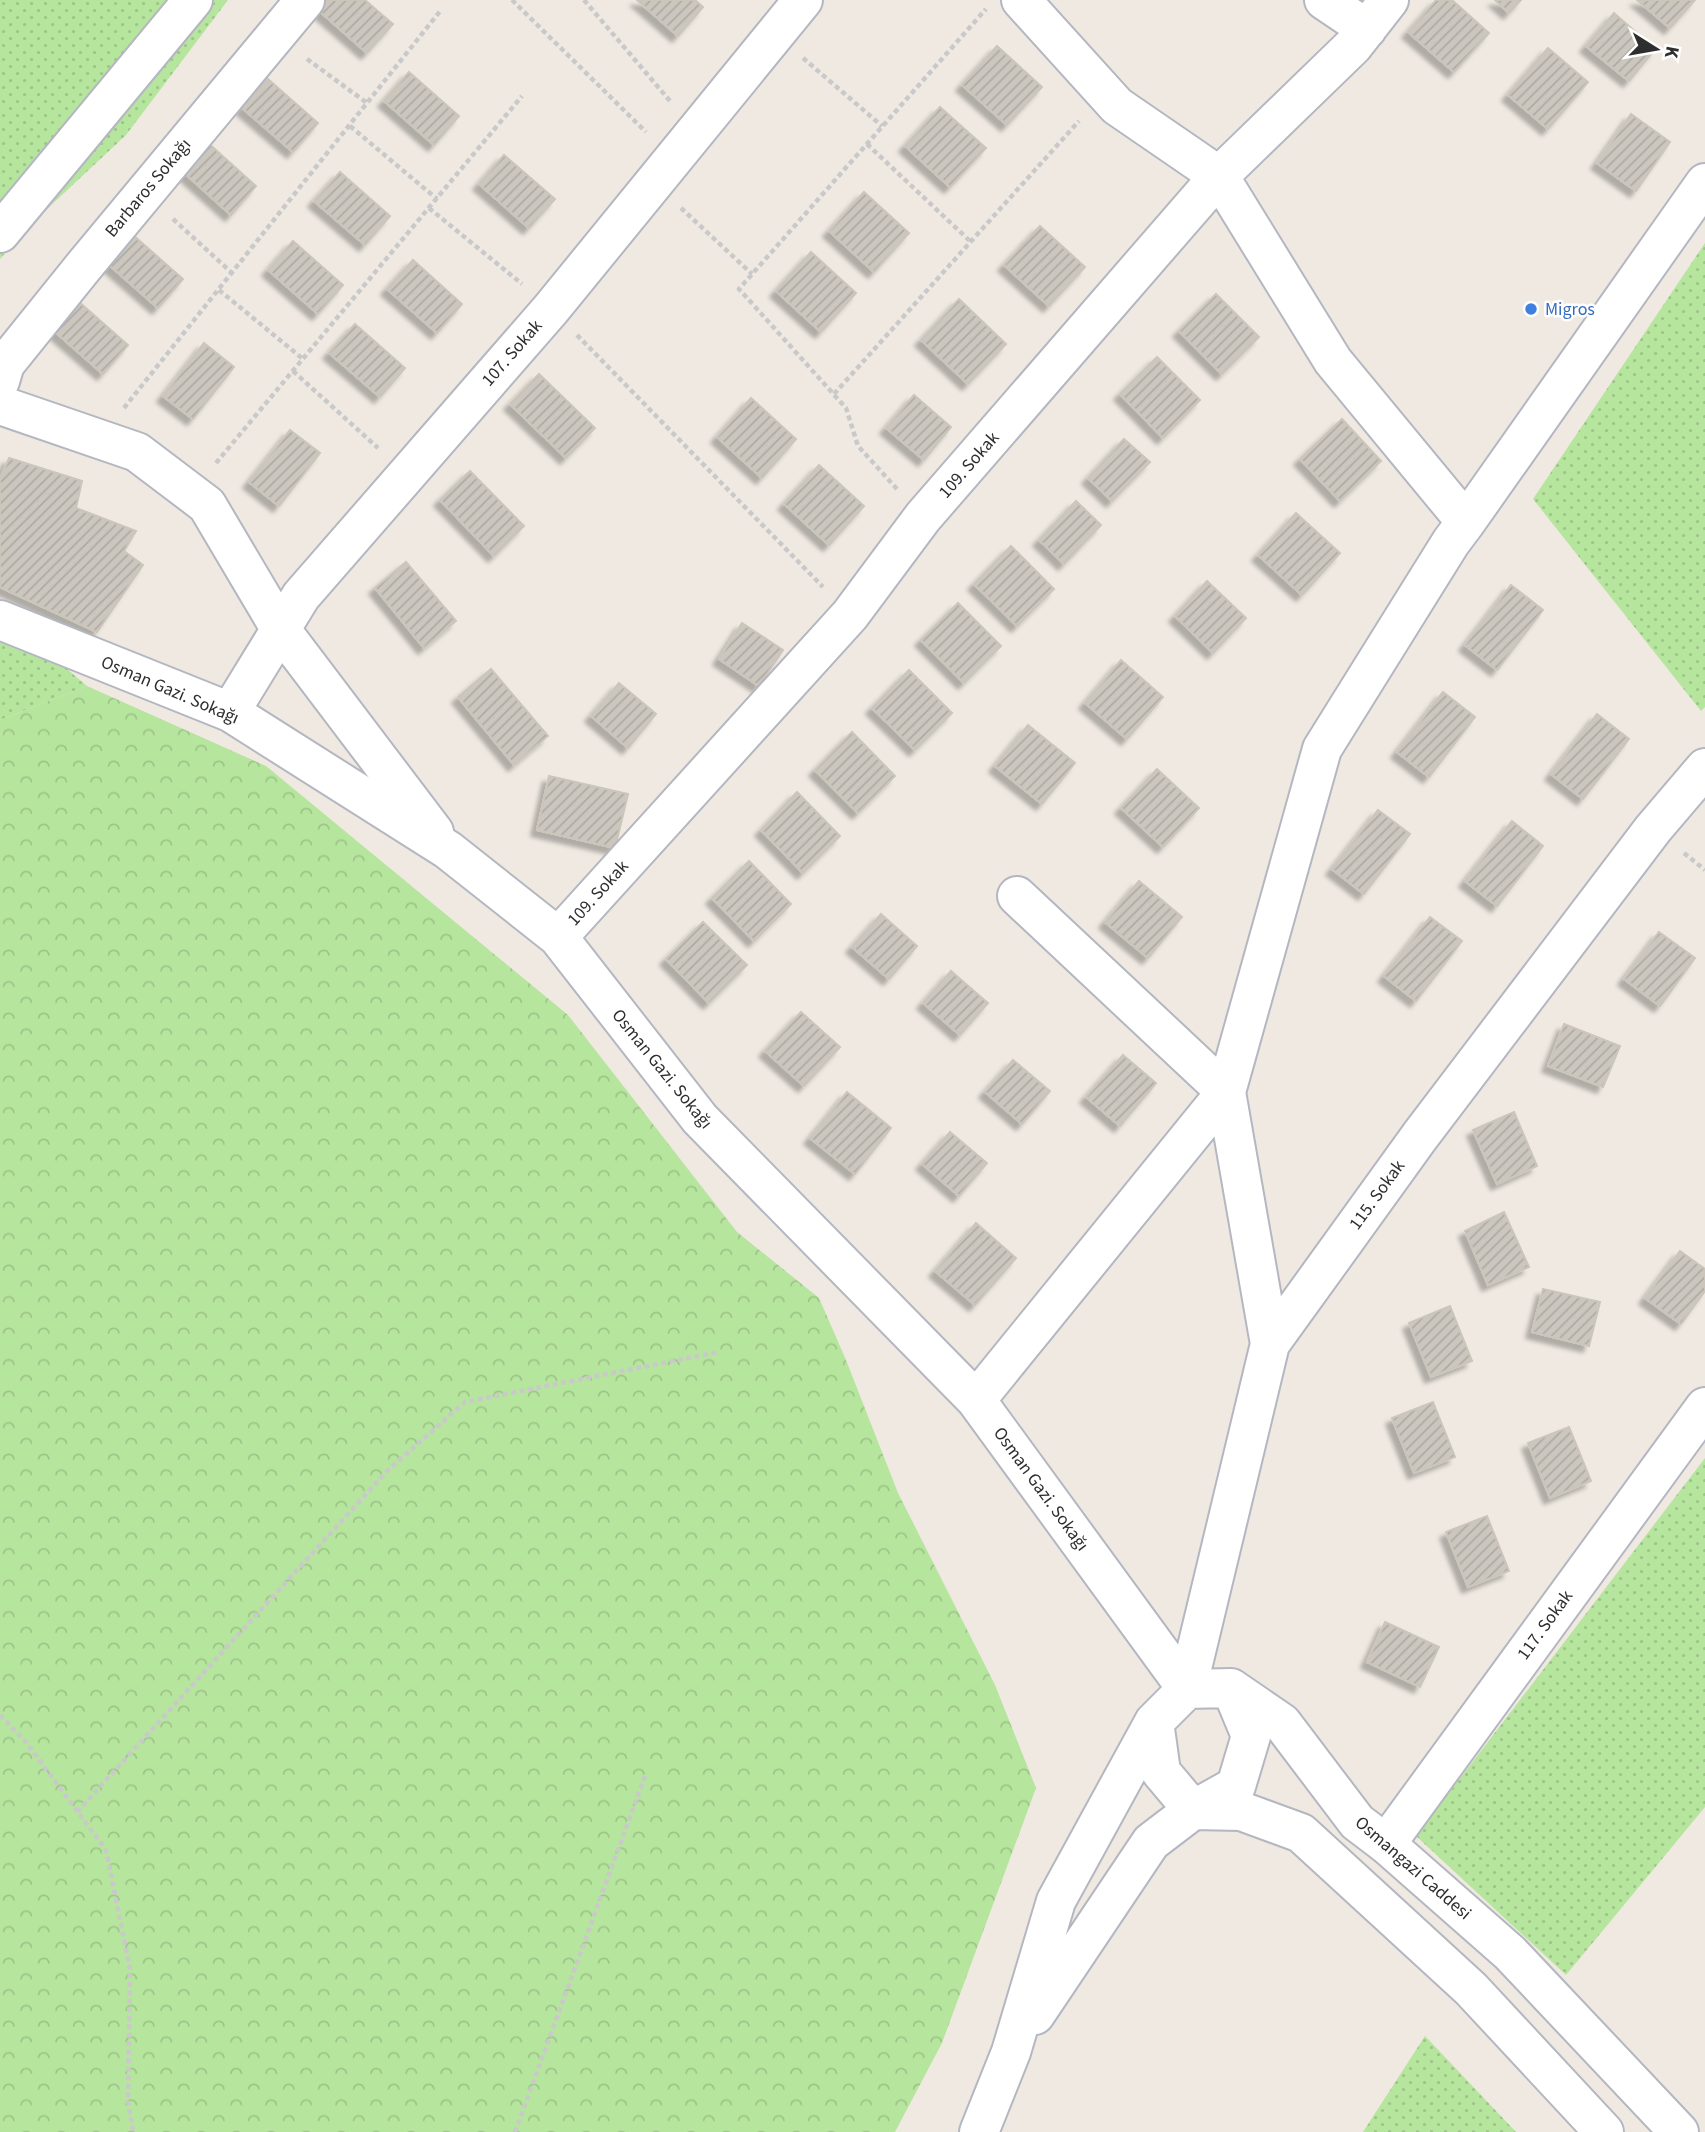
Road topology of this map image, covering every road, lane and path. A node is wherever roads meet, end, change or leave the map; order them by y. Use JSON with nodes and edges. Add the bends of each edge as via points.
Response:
{"nodes":[{"id":1,"x":193,"y":0,"type":"edge"},
{"id":2,"x":305,"y":0,"type":"edge"},
{"id":3,"x":512,"y":0,"type":"edge"},
{"id":4,"x":584,"y":0,"type":"edge"},
{"id":5,"x":803,"y":0,"type":"edge"},
{"id":6,"x":993,"y":0,"type":"edge"},
{"id":7,"x":1021,"y":0,"type":"edge"},
{"id":8,"x":1324,"y":0,"type":"edge"},
{"id":9,"x":441,"y":10,"type":"dead end"},
{"id":10,"x":1378,"y":14,"type":"edge"},
{"id":11,"x":775,"y":34,"type":"junction"},
{"id":12,"x":275,"y":36,"type":"junction"},
{"id":13,"x":1104,"y":92,"type":"junction"},
{"id":14,"x":522,"y":96,"type":"dead end"},
{"id":15,"x":367,"y":103,"type":"junction"},
{"id":16,"x":349,"y":126,"type":"junction"},
{"id":17,"x":882,"y":126,"type":"junction"},
{"id":18,"x":867,"y":144,"type":"junction"},
{"id":19,"x":674,"y":158,"type":"junction"},
{"id":20,"x":1219,"y":176,"type":"junction"},
{"id":21,"x":1705,"y":183,"type":"edge"},
{"id":22,"x":144,"y":192,"type":"junction"},
{"id":23,"x":437,"y":199,"type":"junction"},
{"id":24,"x":429,"y":208,"type":"junction"},
{"id":25,"x":0,"y":233,"type":"edge"},
{"id":26,"x":971,"y":242,"type":"junction"},
{"id":27,"x":232,"y":273,"type":"junction"},
{"id":28,"x":752,"y":274,"type":"junction"},
{"id":29,"x":219,"y":290,"type":"junction"},
{"id":30,"x":551,"y":309,"type":"junction"},
{"id":31,"x":303,"y":359,"type":"junction"},
{"id":32,"x":293,"y":371,"type":"junction"},
{"id":33,"x":0,"y":381,"type":"edge"},
{"id":34,"x":834,"y":394,"type":"junction"},
{"id":35,"x":0,"y":405,"type":"edge"},
{"id":36,"x":100,"y":439,"type":"junction"},
{"id":37,"x":407,"y":473,"type":"junction"},
{"id":38,"x":191,"y":494,"type":"junction"},
{"id":39,"x":923,"y":517,"type":"junction"},
{"id":40,"x":1466,"y":522,"type":"junction"},
{"id":41,"x":850,"y":615,"type":"junction"},
{"id":42,"x":0,"y":620,"type":"edge"},
{"id":43,"x":281,"y":630,"type":"junction"},
{"id":44,"x":230,"y":712,"type":"junction"},
{"id":45,"x":1705,"y":768,"type":"edge"},
{"id":46,"x":448,"y":850,"type":"junction"},
{"id":47,"x":1017,"y":896,"type":"dead end"},
{"id":48,"x":558,"y":937,"type":"junction"},
{"id":49,"x":1226,"y":1092,"type":"junction"},
{"id":50,"x":1270,"y":1345,"type":"junction"},
{"id":51,"x":719,"y":1352,"type":"dead end"},
{"id":52,"x":976,"y":1400,"type":"junction"},
{"id":53,"x":1705,"y":1407,"type":"edge"},
{"id":54,"x":1231,"y":1688,"type":"junction"},
{"id":55,"x":1187,"y":1689,"type":"junction"},
{"id":56,"x":0,"y":1715,"type":"edge"},
{"id":57,"x":1154,"y":1721,"type":"junction"},
{"id":58,"x":646,"y":1773,"type":"dead end"},
{"id":59,"x":1194,"y":1811,"type":"junction"},
{"id":60,"x":77,"y":1812,"type":"junction"},
{"id":61,"x":1386,"y":1844,"type":"junction"},
{"id":62,"x":1011,"y":2052,"type":"junction"},
{"id":63,"x":133,"y":2132,"type":"edge"},
{"id":64,"x":515,"y":2132,"type":"edge"},
{"id":65,"x":979,"y":2132,"type":"edge"},
{"id":66,"x":1604,"y":2132,"type":"edge"},
{"id":67,"x":1679,"y":2132,"type":"edge"}],
"edges":[{"from":1,"to":25,"type":"street"},
{"from":2,"to":12,"type":"street","name":"Barbaros Sokağı"},
{"from":3,"to":19,"type":"path"},
{"from":4,"to":19,"type":"path"},
{"from":5,"to":11,"type":"street","name":"107. Sokak"},
{"from":6,"to":17,"type":"path"},
{"from":7,"to":13,"type":"street"},
{"from":8,"to":10,"type":"street"},
{"from":9,"to":15,"type":"path"},
{"from":10,"to":20,"type":"street","name":"109. Sokak","via":[[1353,46]]},
{"from":11,"to":17,"type":"path"},
{"from":11,"to":19,"type":"street","name":"107. Sokak"},
{"from":12,"to":15,"type":"path"},
{"from":12,"to":22,"type":"street","name":"Barbaros Sokağı"},
{"from":13,"to":20,"type":"street","via":[[1116,106]]},
{"from":13,"to":26,"type":"path"},
{"from":14,"to":23,"type":"path"},
{"from":15,"to":16,"type":"path"},
{"from":16,"to":23,"type":"path"},
{"from":16,"to":27,"type":"path"},
{"from":17,"to":18,"type":"path"},
{"from":18,"to":26,"type":"path"},
{"from":18,"to":28,"type":"path"},
{"from":19,"to":28,"type":"path"},
{"from":19,"to":30,"type":"street","name":"107. Sokak"},
{"from":20,"to":39,"type":"street","name":"109. Sokak"},
{"from":20,"to":40,"type":"street","via":[[1333,360]]},
{"from":21,"to":40,"type":"street"},
{"from":22,"to":27,"type":"path"},
{"from":22,"to":33,"type":"street","name":"Barbaros Sokağı","via":[[5,365]]},
{"from":23,"to":24,"type":"path"},
{"from":24,"to":30,"type":"path"},
{"from":24,"to":31,"type":"path"},
{"from":26,"to":34,"type":"path"},
{"from":27,"to":29,"type":"path"},
{"from":28,"to":34,"type":"path","via":[[739,289]]},
{"from":29,"to":31,"type":"path"},
{"from":29,"to":36,"type":"path"},
{"from":30,"to":37,"type":"street","name":"107. Sokak"},
{"from":30,"to":41,"type":"path"},
{"from":31,"to":32,"type":"path"},
{"from":32,"to":37,"type":"path"},
{"from":32,"to":38,"type":"path"},
{"from":34,"to":39,"type":"path","via":[[846,408],[858,446]]},
{"from":35,"to":36,"type":"street"},
{"from":36,"to":38,"type":"street","via":[[137,452]]},
{"from":37,"to":43,"type":"street","name":"107. Sokak","via":[[302,596]]},
{"from":38,"to":43,"type":"street","via":[[207,505]]},
{"from":39,"to":41,"type":"street","name":"109. Sokak"},
{"from":40,"to":49,"type":"street","via":[[1322,749]]},
{"from":41,"to":48,"type":"street","name":"109. Sokak"},
{"from":42,"to":44,"type":"street","name":"Osman Gazi. Sokağı"},
{"from":43,"to":44,"type":"street","name":"107. Sokak"},
{"from":43,"to":46,"type":"street"},
{"from":44,"to":46,"type":"street","name":"Osman Gazi. Sokağı"},
{"from":45,"to":50,"type":"street","name":"115. Sokak","via":[[1653,829],[1428,1125]]},
{"from":46,"to":48,"type":"street","name":"Osman Gazi. Sokağı"},
{"from":47,"to":49,"type":"street"},
{"from":48,"to":52,"type":"street","name":"Osman Gazi. Sokağı","via":[[700,1119]]},
{"from":49,"to":50,"type":"street"},
{"from":49,"to":52,"type":"street"},
{"from":50,"to":55,"type":"street","name":"115. Sokak"},
{"from":51,"to":60,"type":"path","via":[[465,1402],[387,1471]]},
{"from":52,"to":55,"type":"street","name":"Osman Gazi. Sokağı"},
{"from":53,"to":61,"type":"street","name":"117. Sokak"},
{"from":54,"to":55,"type":"street"},
{"from":54,"to":59,"type":"street","via":[[1251,1736],[1236,1786]]},
{"from":54,"to":61,"type":"street","name":"Osmangazi Caddesi","via":[[1282,1723],[1357,1822]]},
{"from":55,"to":57,"type":"street"},
{"from":56,"to":60,"type":"path","via":[[26,1742]]},
{"from":57,"to":59,"type":"street","via":[[1161,1772]]},
{"from":57,"to":62,"type":"street","via":[[1056,1901]]},
{"from":58,"to":64,"type":"path"},
{"from":59,"to":62,"type":"street","via":[[1151,1842]]},
{"from":59,"to":66,"type":"street","via":[[1241,1811],[1301,1833],[1471,1990]]},
{"from":60,"to":63,"type":"path","via":[[106,1850],[130,1969],[128,2101]]},
{"from":61,"to":67,"type":"street","name":"Osmangazi Caddesi","via":[[1510,1953]]},
{"from":62,"to":65,"type":"street"}]}
